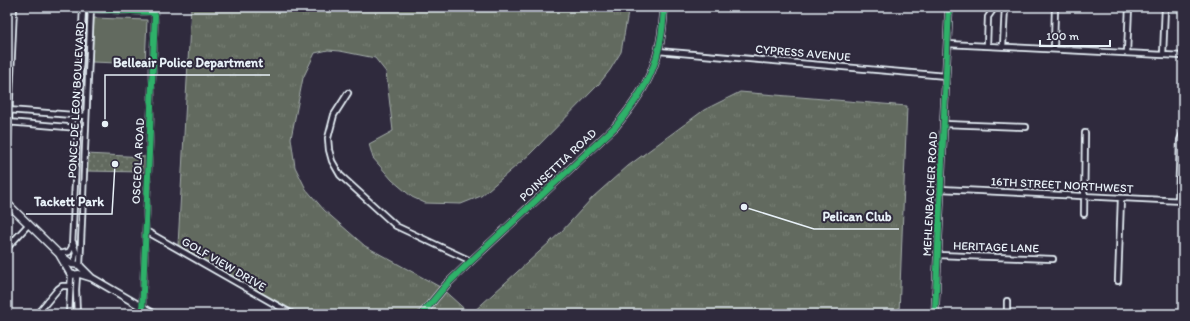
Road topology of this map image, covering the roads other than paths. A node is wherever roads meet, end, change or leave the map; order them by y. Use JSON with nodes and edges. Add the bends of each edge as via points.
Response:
{"nodes":[{"id":1,"x":14,"y":7,"type":"edge"},
{"id":2,"x":52,"y":7,"type":"edge"},
{"id":3,"x":664,"y":7,"type":"edge"},
{"id":4,"x":948,"y":7,"type":"edge"},
{"id":5,"x":995,"y":7,"type":"edge"},
{"id":6,"x":1005,"y":7,"type":"edge"},
{"id":7,"x":1055,"y":7,"type":"edge"},
{"id":8,"x":1129,"y":7,"type":"edge"},
{"id":9,"x":1165,"y":7,"type":"edge"},
{"id":10,"x":83,"y":8,"type":"edge"},
{"id":11,"x":91,"y":8,"type":"edge"},
{"id":12,"x":7,"y":42,"type":"edge"},
{"id":13,"x":13,"y":42,"type":"junction"},
{"id":14,"x":947,"y":44,"type":"junction"},
{"id":15,"x":987,"y":46,"type":"junction"},
{"id":16,"x":1003,"y":46,"type":"junction"},
{"id":17,"x":1054,"y":48,"type":"junction"},
{"id":18,"x":658,"y":51,"type":"junction"},
{"id":19,"x":1127,"y":53,"type":"junction"},
{"id":20,"x":1163,"y":55,"type":"junction"},
{"id":21,"x":1183,"y":56,"type":"edge"},
{"id":22,"x":946,"y":76,"type":"junction"},
{"id":23,"x":348,"y":93,"type":"dead end"},
{"id":24,"x":8,"y":110,"type":"edge"},
{"id":25,"x":78,"y":116,"type":"junction"},
{"id":26,"x":86,"y":116,"type":"junction"},
{"id":27,"x":8,"y":122,"type":"edge"},
{"id":28,"x":944,"y":124,"type":"junction"},
{"id":29,"x":1026,"y":127,"type":"dead end"},
{"id":30,"x":78,"y":128,"type":"junction"},
{"id":31,"x":85,"y":128,"type":"junction"},
{"id":32,"x":1085,"y":133,"type":"dead end"},
{"id":33,"x":1183,"y":133,"type":"edge"},
{"id":34,"x":7,"y":164,"type":"edge"},
{"id":35,"x":940,"y":189,"type":"junction"},
{"id":36,"x":1084,"y":197,"type":"junction"},
{"id":37,"x":1121,"y":198,"type":"junction"},
{"id":38,"x":1180,"y":201,"type":"edge"},
{"id":39,"x":7,"y":203,"type":"edge"},
{"id":40,"x":1084,"y":214,"type":"dead end"},
{"id":41,"x":29,"y":224,"type":"junction"},
{"id":42,"x":146,"y":231,"type":"junction"},
{"id":43,"x":73,"y":241,"type":"junction"},
{"id":44,"x":7,"y":248,"type":"edge"},
{"id":45,"x":59,"y":254,"type":"junction"},
{"id":46,"x":938,"y":255,"type":"junction"},
{"id":47,"x":1053,"y":259,"type":"dead end"},
{"id":48,"x":471,"y":261,"type":"junction"},
{"id":49,"x":75,"y":269,"type":"junction"},
{"id":50,"x":1118,"y":281,"type":"dead end"},
{"id":51,"x":71,"y":286,"type":"junction"},
{"id":52,"x":1007,"y":301,"type":"dead end"},
{"id":53,"x":142,"y":311,"type":"edge"},
{"id":54,"x":38,"y":314,"type":"edge"},
{"id":55,"x":70,"y":314,"type":"edge"},
{"id":56,"x":77,"y":314,"type":"edge"},
{"id":57,"x":154,"y":314,"type":"edge"},
{"id":58,"x":292,"y":314,"type":"edge"},
{"id":59,"x":422,"y":314,"type":"edge"},
{"id":60,"x":935,"y":314,"type":"edge"},
{"id":61,"x":1007,"y":314,"type":"edge"}],
"edges":[{"from":1,"to":13,"type":"street"},
{"from":2,"to":10,"type":"street"},
{"from":3,"to":18,"type":"street","name":"POINSETTIA ROAD"},
{"from":4,"to":14,"type":"street","name":"MEHLENBACHER ROAD"},
{"from":5,"to":15,"type":"street","via":[[988,16]]},
{"from":6,"to":16,"type":"street"},
{"from":7,"to":17,"type":"street"},
{"from":8,"to":19,"type":"street"},
{"from":9,"to":20,"type":"street"},
{"from":10,"to":11,"type":"street"},
{"from":10,"to":25,"type":"street","name":"PONCE DE LEON BOULEVARD"},
{"from":11,"to":26,"type":"street","name":"PONCE DE LEON BOULEVARD"},
{"from":11,"to":42,"type":"street","name":"OSCEOLA ROAD","via":[[151,12],[155,15]]},
{"from":12,"to":13,"type":"street"},
{"from":13,"to":24,"type":"street"},
{"from":14,"to":15,"type":"street"},
{"from":14,"to":22,"type":"street","name":"MEHLENBACHER ROAD"},
{"from":15,"to":16,"type":"street"},
{"from":16,"to":17,"type":"street"},
{"from":17,"to":19,"type":"street"},
{"from":18,"to":22,"type":"street","name":"CYPRESS AVENUE"},
{"from":18,"to":48,"type":"street","name":"POINSETTIA ROAD","via":[[648,82],[615,127]]},
{"from":19,"to":20,"type":"street"},
{"from":20,"to":21,"type":"street"},
{"from":22,"to":28,"type":"street","name":"MEHLENBACHER ROAD"},
{"from":23,"to":48,"type":"street","via":[[334,115],[328,138],[332,161],[340,175],[396,226]]},
{"from":24,"to":25,"type":"street"},
{"from":24,"to":27,"type":"street"},
{"from":25,"to":26,"type":"street"},
{"from":25,"to":30,"type":"street","name":"PONCE DE LEON BOULEVARD"},
{"from":26,"to":31,"type":"street","name":"PONCE DE LEON BOULEVARD"},
{"from":27,"to":30,"type":"street"},
{"from":27,"to":34,"type":"street"},
{"from":28,"to":29,"type":"street"},
{"from":28,"to":35,"type":"street","name":"MEHLENBACHER ROAD"},
{"from":30,"to":31,"type":"street"},
{"from":30,"to":43,"type":"street","name":"PONCE DE LEON BOULEVARD"},
{"from":31,"to":49,"type":"street","name":"PONCE DE LEON BOULEVARD"},
{"from":32,"to":36,"type":"street"},
{"from":33,"to":38,"type":"street","via":[[1180,140]]},
{"from":35,"to":36,"type":"street","name":"16TH STREET NORTHWEST"},
{"from":35,"to":46,"type":"street","name":"MEHLENBACHER ROAD"},
{"from":36,"to":37,"type":"street","name":"16TH STREET NORTHWEST"},
{"from":36,"to":40,"type":"street"},
{"from":37,"to":38,"type":"street","name":"16TH STREET NORTHWEST"},
{"from":37,"to":50,"type":"street"},
{"from":39,"to":41,"type":"street"},
{"from":41,"to":44,"type":"street"},
{"from":41,"to":45,"type":"street"},
{"from":42,"to":53,"type":"street","name":"OSCEOLA ROAD"},
{"from":42,"to":58,"type":"street","name":"GOLF VIEW DRIVE"},
{"from":43,"to":45,"type":"street","via":[[69,252]]},
{"from":43,"to":49,"type":"street","name":"PONCE DE LEON BOULEVARD","via":[[76,252]]},
{"from":45,"to":49,"type":"street"},
{"from":46,"to":47,"type":"street","name":"HERITAGE LANE"},
{"from":46,"to":60,"type":"street","name":"MEHLENBACHER ROAD"},
{"from":48,"to":59,"type":"street","name":"POINSETTIA ROAD"},
{"from":49,"to":51,"type":"street","name":"PONCE DE LEON BOULEVARD"},
{"from":49,"to":53,"type":"street"},
{"from":49,"to":56,"type":"street","name":"PONCE DE LEON BOULEVARD"},
{"from":51,"to":54,"type":"street","via":[[62,286],[58,289]]},
{"from":51,"to":55,"type":"street","name":"PONCE DE LEON BOULEVARD"},
{"from":52,"to":61,"type":"street"},
{"from":53,"to":57,"type":"street"}]}
